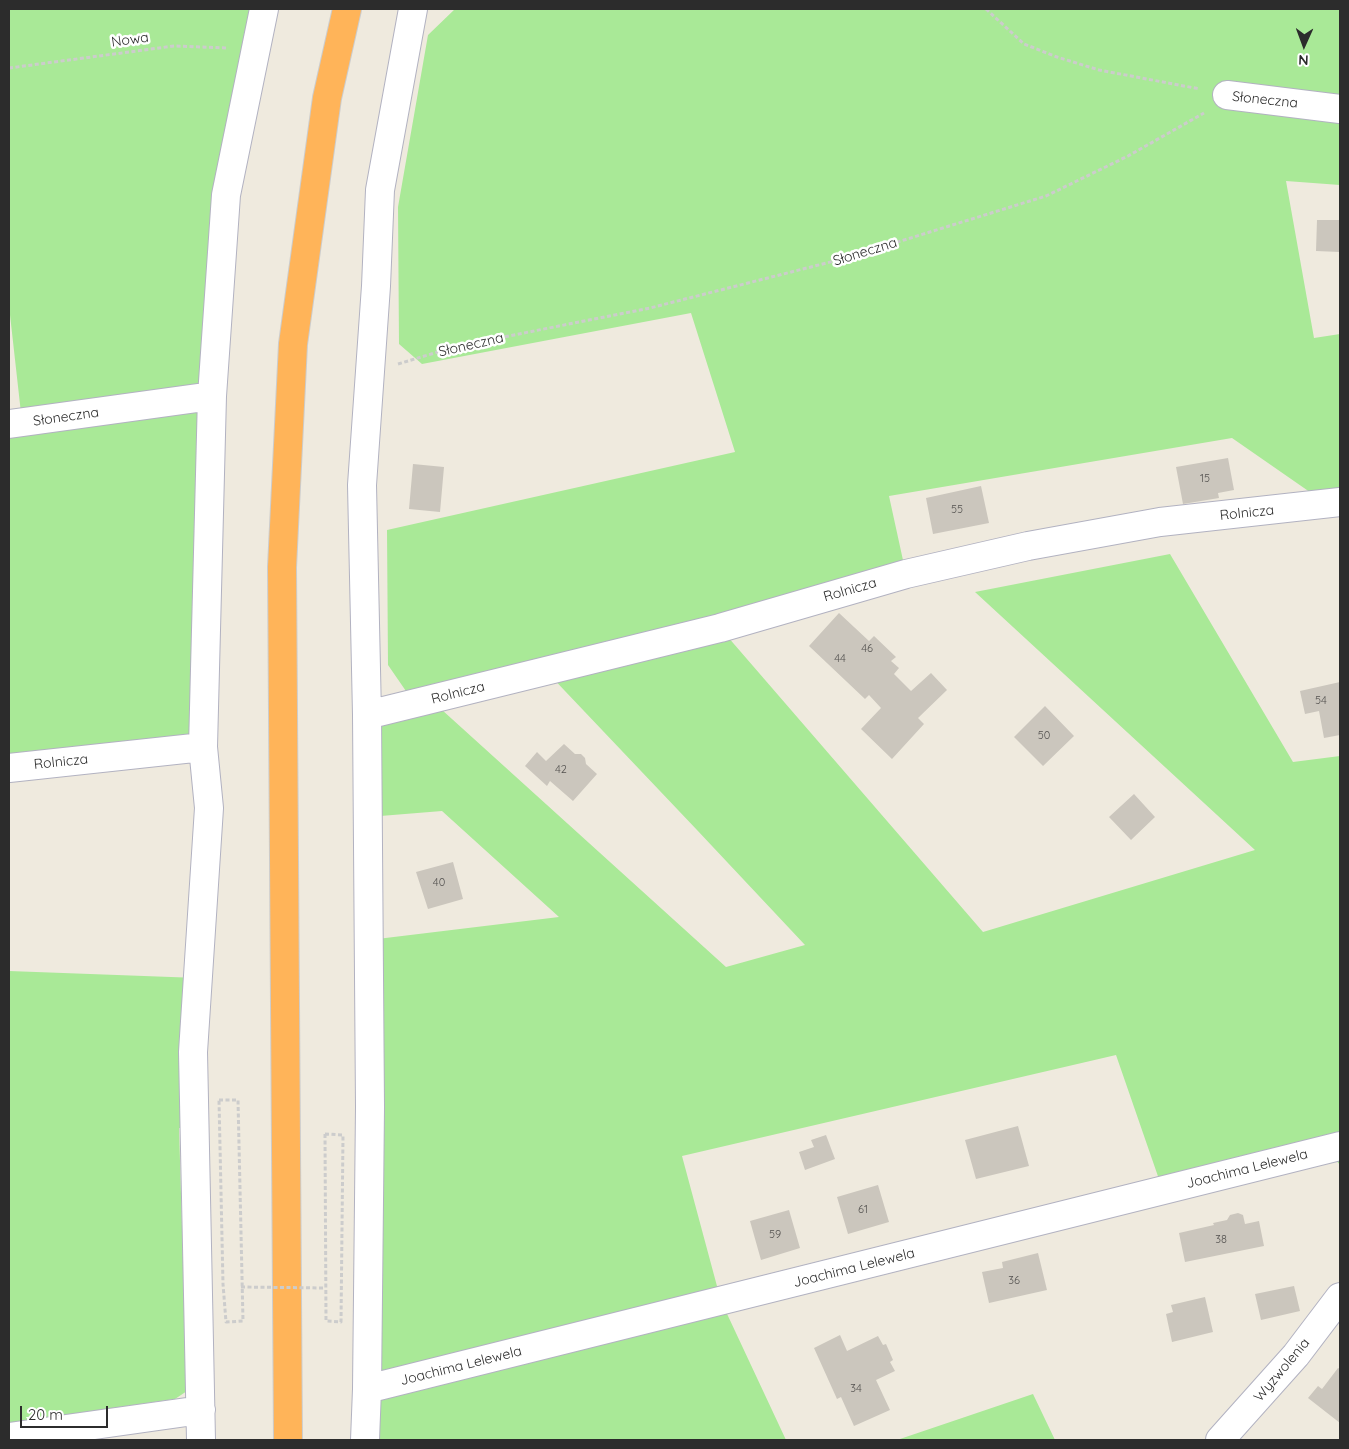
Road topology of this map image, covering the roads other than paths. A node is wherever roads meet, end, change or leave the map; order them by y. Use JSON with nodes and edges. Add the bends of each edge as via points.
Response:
{"nodes":[{"id":1,"x":264,"y":9,"type":"edge"},
{"id":2,"x":346,"y":9,"type":"edge"},
{"id":3,"x":412,"y":9,"type":"edge"},
{"id":4,"x":1227,"y":95,"type":"road end"},
{"id":5,"x":1340,"y":109,"type":"edge"},
{"id":6,"x":212,"y":396,"type":"junction"},
{"id":7,"x":9,"y":424,"type":"edge"},
{"id":8,"x":1340,"y":502,"type":"edge"},
{"id":9,"x":367,"y":715,"type":"junction"},
{"id":10,"x":203,"y":747,"type":"junction"},
{"id":11,"x":9,"y":768,"type":"edge"},
{"id":12,"x":1340,"y":1146,"type":"edge"},
{"id":13,"x":1340,"y":1297,"type":"edge"},
{"id":14,"x":367,"y":1389,"type":"junction"},
{"id":15,"x":201,"y":1410,"type":"junction"},
{"id":16,"x":9,"y":1437,"type":"edge"},
{"id":17,"x":201,"y":1440,"type":"edge"},
{"id":18,"x":288,"y":1440,"type":"edge"},
{"id":19,"x":364,"y":1440,"type":"edge"},
{"id":20,"x":1220,"y":1440,"type":"edge"}],
"edges":[{"from":1,"to":6,"type":"street","via":[[226,195]]},
{"from":2,"to":18,"type":"highway","via":[[327,98],[293,344],[282,567]]},
{"from":3,"to":9,"type":"street","via":[[380,190],[362,485]]},
{"from":4,"to":5,"type":"street","name":"Słoneczna"},
{"from":6,"to":7,"type":"street","name":"Słoneczna"},
{"from":6,"to":10,"type":"street"},
{"from":8,"to":9,"type":"street","name":"Rolnicza","via":[[1160,522],[1028,546],[906,574],[720,628]]},
{"from":9,"to":14,"type":"street","via":[[370,1098]]},
{"from":10,"to":11,"type":"street","name":"Rolnicza"},
{"from":10,"to":15,"type":"street","via":[[209,808],[193,1052]]},
{"from":12,"to":14,"type":"street","name":"Joachima Lelewela"},
{"from":13,"to":20,"type":"street","name":"Wyzwolenia","via":[[1296,1355]]},
{"from":14,"to":19,"type":"street"},
{"from":15,"to":16,"type":"street"},
{"from":15,"to":17,"type":"street"}]}
